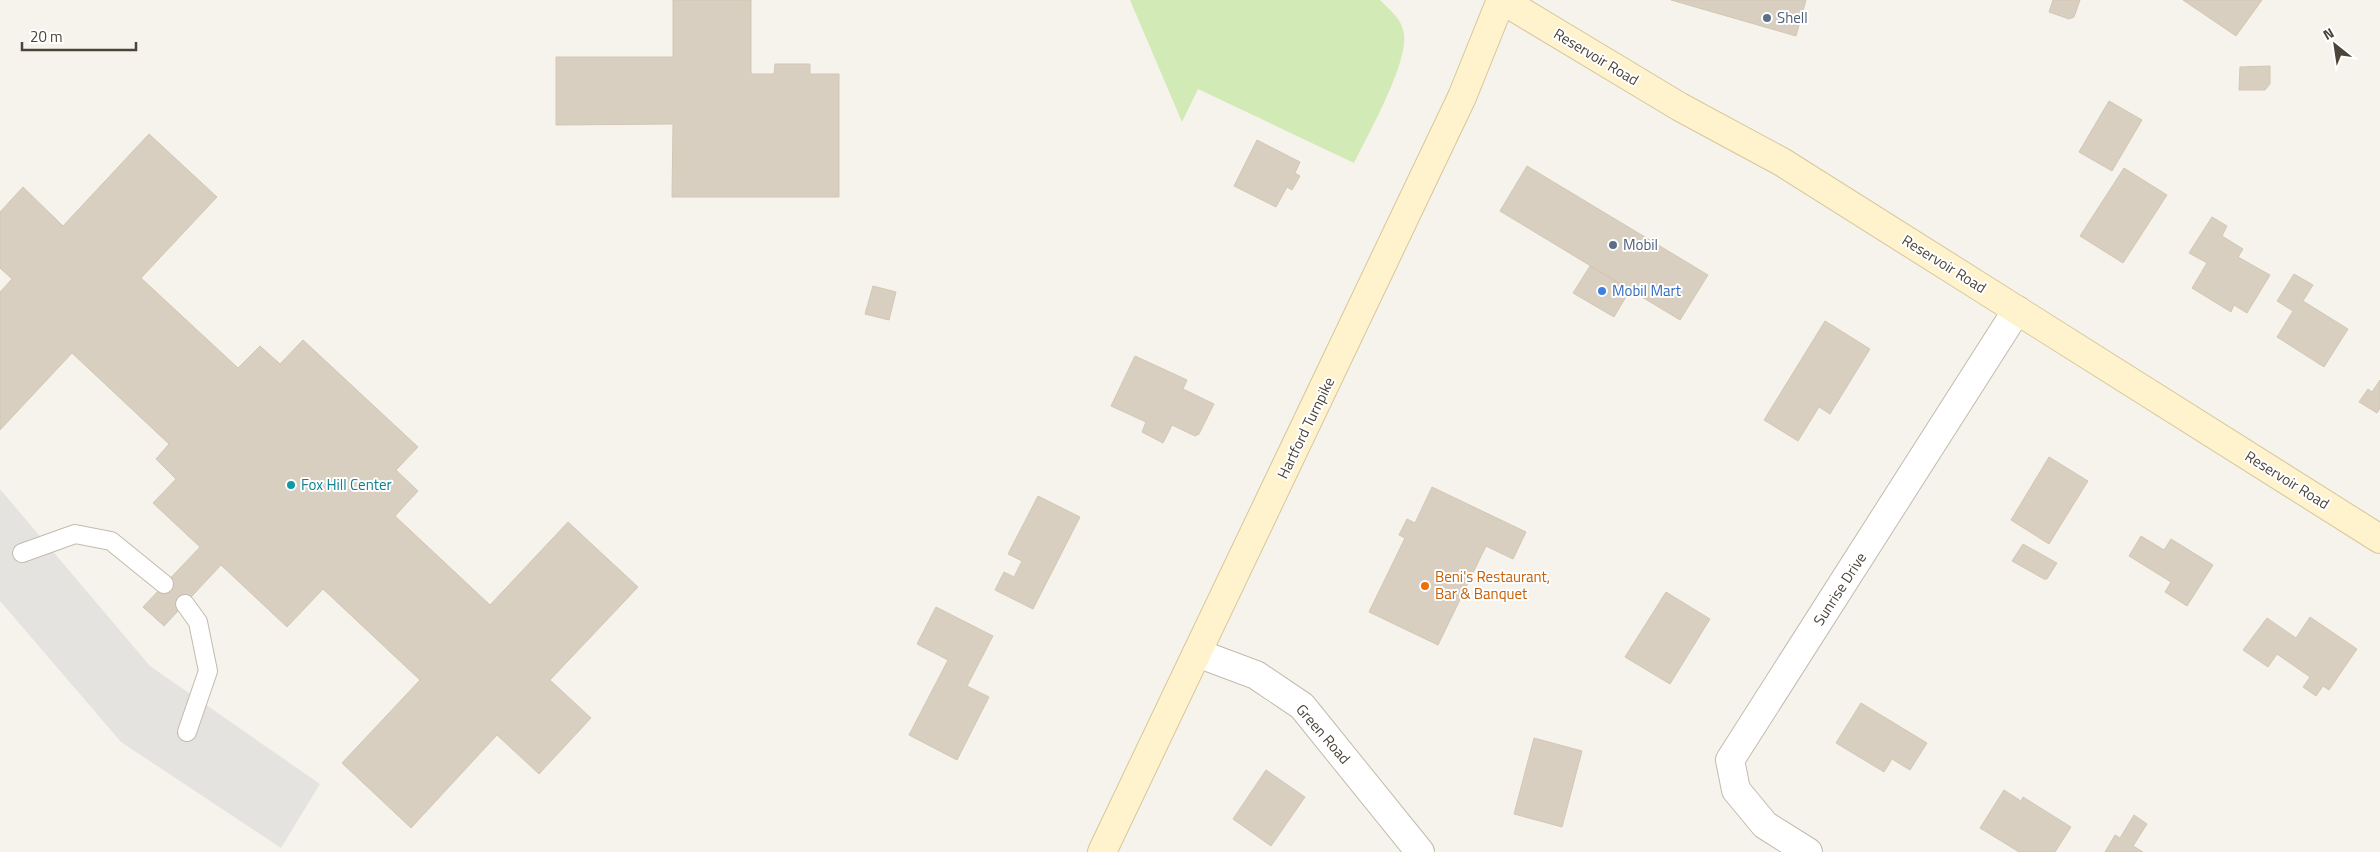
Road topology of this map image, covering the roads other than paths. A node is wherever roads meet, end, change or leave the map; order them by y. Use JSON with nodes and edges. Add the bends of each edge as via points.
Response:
{"nodes":[{"id":1,"x":1501,"y":0,"type":"edge"},
{"id":2,"x":2017,"y":310,"type":"junction"},
{"id":3,"x":2380,"y":539,"type":"edge"},
{"id":4,"x":22,"y":553,"type":"dead end"},
{"id":5,"x":164,"y":584,"type":"dead end"},
{"id":6,"x":184,"y":604,"type":"dead end"},
{"id":7,"x":1197,"y":653,"type":"junction"},
{"id":8,"x":187,"y":732,"type":"dead end"},
{"id":9,"x":1102,"y":852,"type":"edge"},
{"id":10,"x":1420,"y":852,"type":"edge"},
{"id":11,"x":1808,"y":852,"type":"edge"}],
"edges":[{"from":1,"to":2,"type":"main road","name":"Reservoir Road","via":[[1680,107],[1782,162]]},
{"from":1,"to":7,"type":"main road","name":"Hartford Turnpike","via":[[1462,97]]},
{"from":2,"to":3,"type":"main road","name":"Reservoir Road"},
{"from":2,"to":11,"type":"street","name":"Sunrise Drive","via":[[1730,760],[1736,790],[1765,825]]},
{"from":4,"to":5,"type":"lane","via":[[75,534],[110,541]]},
{"from":6,"to":8,"type":"lane","via":[[198,622],[208,671]]},
{"from":7,"to":9,"type":"main road","name":"Hartford Turnpike"},
{"from":7,"to":10,"type":"street","name":"Green Road","via":[[1256,676],[1302,706]]}]}
